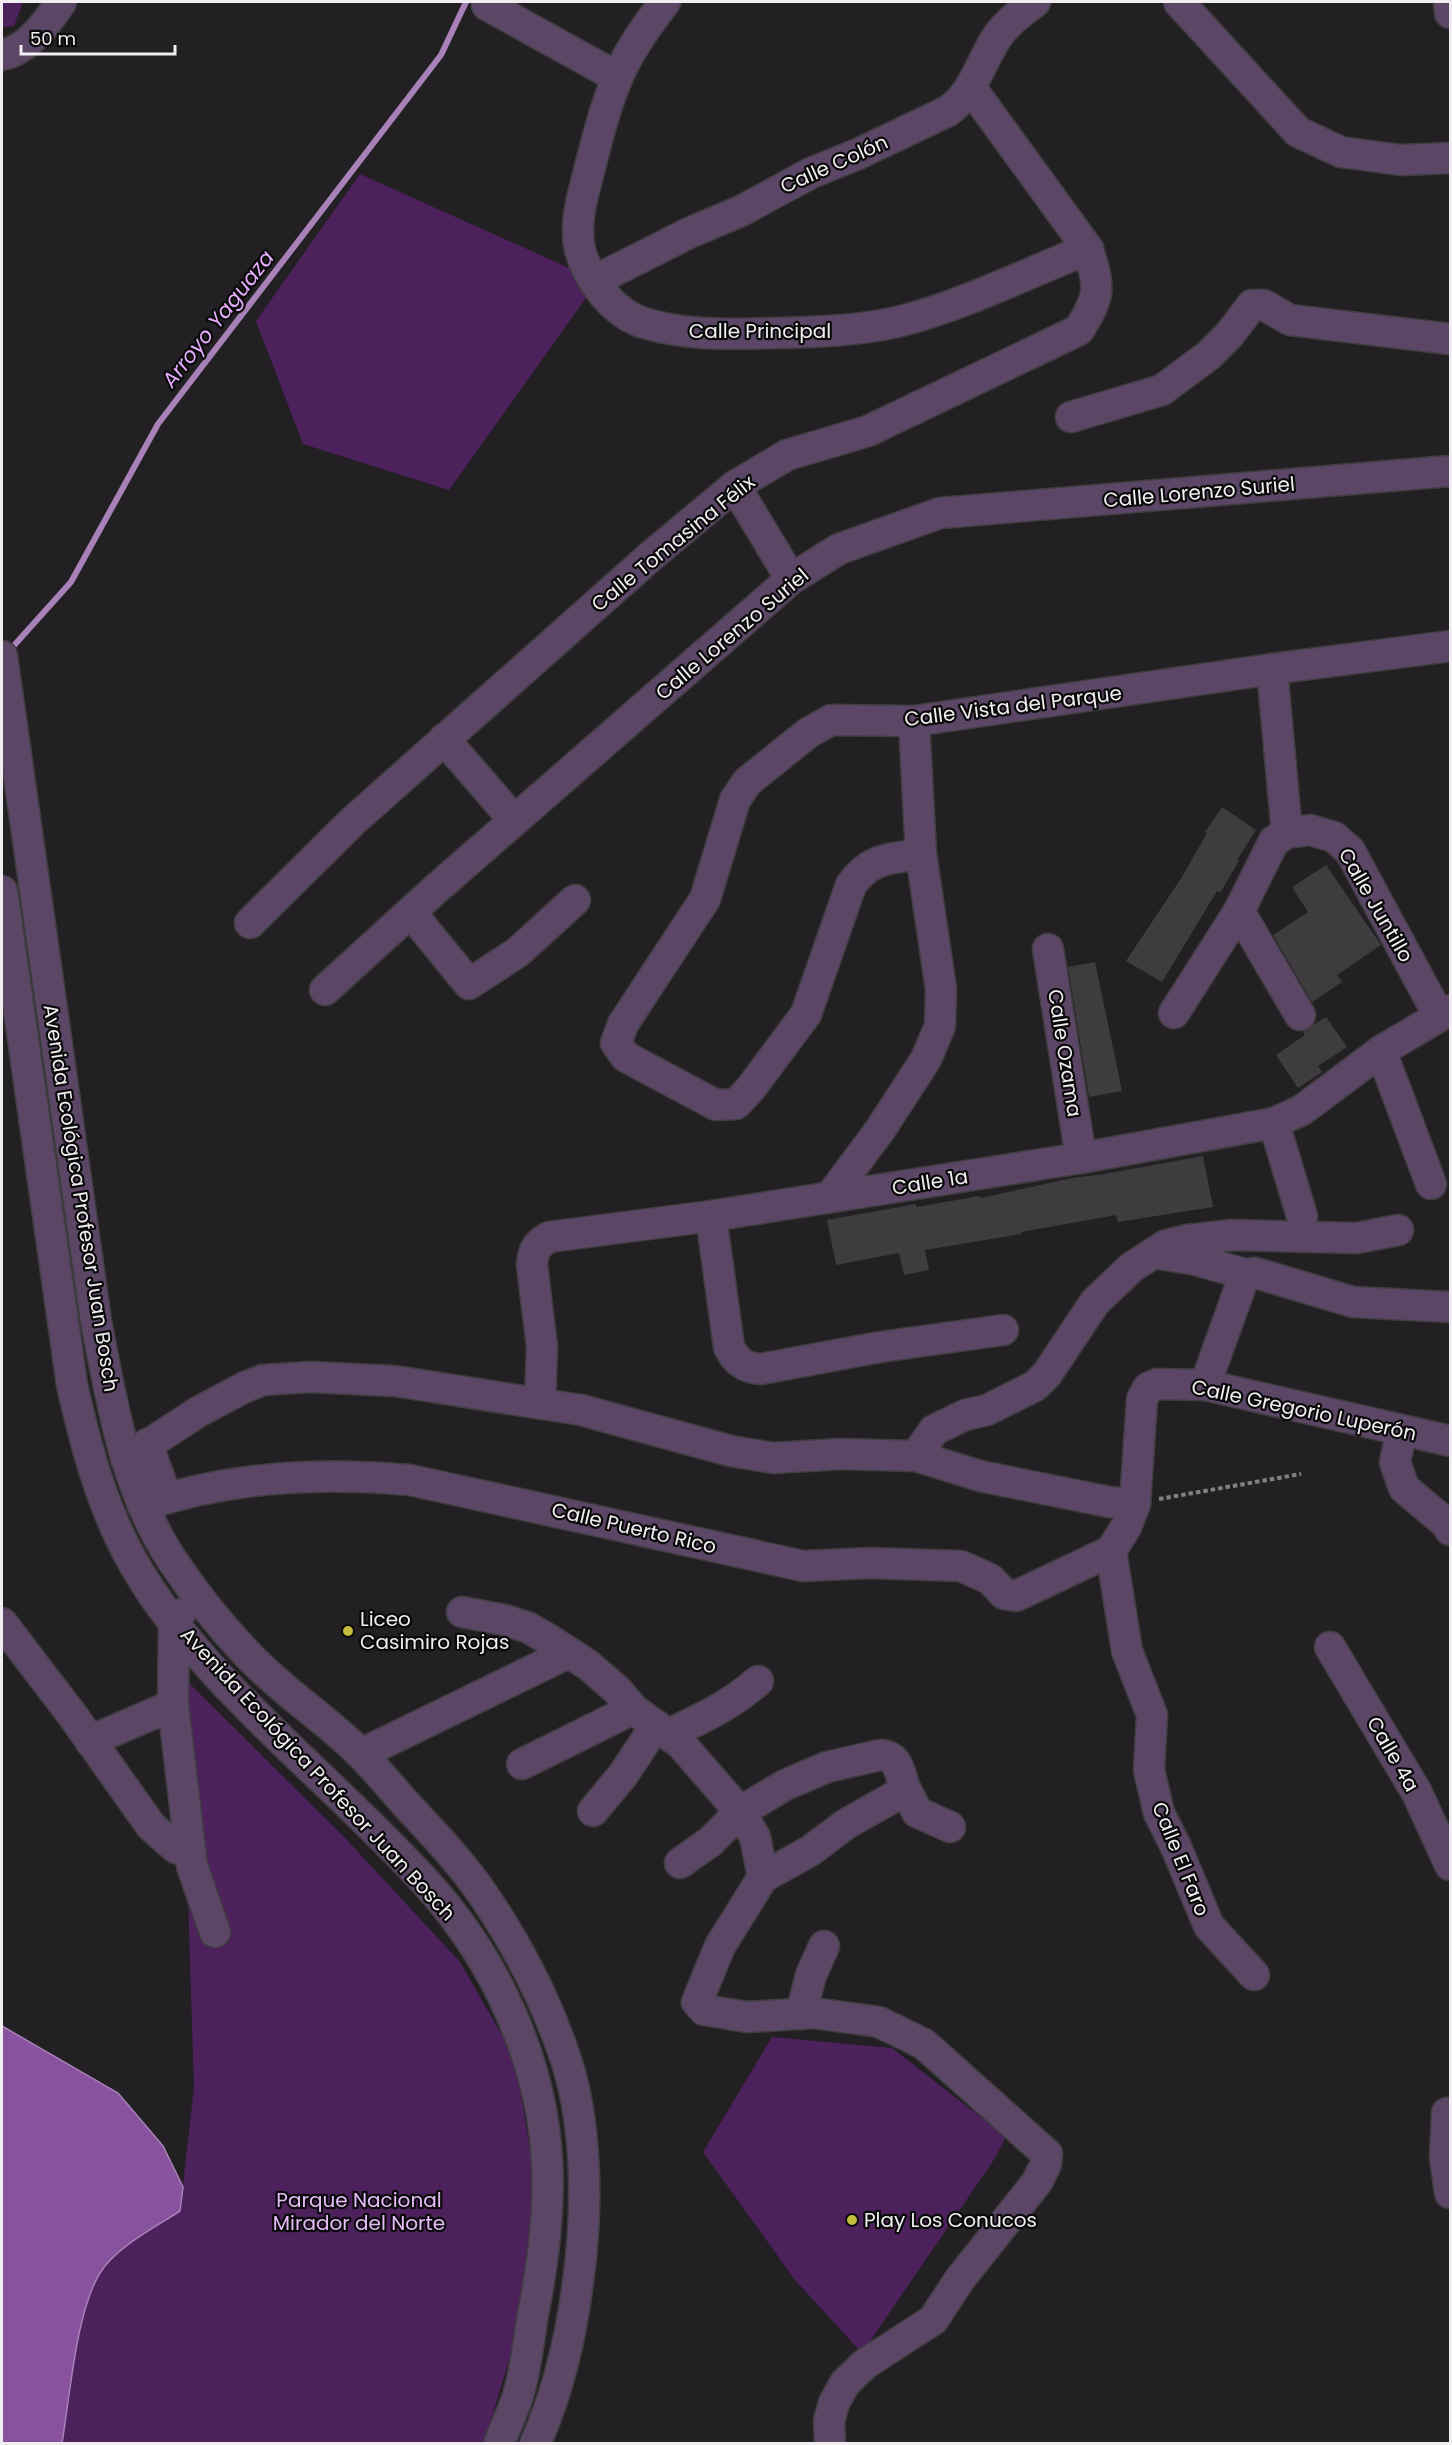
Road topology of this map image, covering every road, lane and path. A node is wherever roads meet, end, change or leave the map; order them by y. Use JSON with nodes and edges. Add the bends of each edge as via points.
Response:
{"nodes":[{"id":1,"x":62,"y":2,"type":"edge"},
{"id":2,"x":665,"y":2,"type":"edge"},
{"id":3,"x":1035,"y":2,"type":"edge"},
{"id":4,"x":1179,"y":2,"type":"edge"},
{"id":5,"x":1449,"y":2,"type":"edge"},
{"id":6,"x":487,"y":5,"type":"dead end"},
{"id":7,"x":1450,"y":13,"type":"edge"},
{"id":8,"x":2,"y":55,"type":"edge"},
{"id":9,"x":617,"y":77,"type":"junction"},
{"id":10,"x":971,"y":88,"type":"junction"},
{"id":11,"x":1450,"y":158,"type":"edge"},
{"id":12,"x":1088,"y":249,"type":"junction"},
{"id":13,"x":594,"y":282,"type":"junction"},
{"id":14,"x":1450,"y":339,"type":"edge"},
{"id":15,"x":1071,"y":417,"type":"dead end"},
{"id":16,"x":1450,"y":471,"type":"edge"},
{"id":17,"x":735,"y":486,"type":"junction"},
{"id":18,"x":791,"y":579,"type":"junction"},
{"id":19,"x":1450,"y":646,"type":"edge"},
{"id":20,"x":2,"y":656,"type":"edge"},
{"id":21,"x":1272,"y":669,"type":"junction"},
{"id":22,"x":914,"y":721,"type":"junction"},
{"id":23,"x":444,"y":739,"type":"junction"},
{"id":24,"x":514,"y":820,"type":"junction"},
{"id":25,"x":1287,"y":833,"type":"junction"},
{"id":26,"x":921,"y":854,"type":"junction"},
{"id":27,"x":2,"y":896,"type":"edge"},
{"id":28,"x":37,"y":897,"type":"junction"},
{"id":29,"x":575,"y":900,"type":"dead end"},
{"id":30,"x":1239,"y":911,"type":"junction"},
{"id":31,"x":411,"y":913,"type":"junction"},
{"id":32,"x":250,"y":923,"type":"dead end"},
{"id":33,"x":1048,"y":949,"type":"dead end"},
{"id":34,"x":325,"y":990,"type":"dead end"},
{"id":35,"x":1174,"y":1013,"type":"dead end"},
{"id":36,"x":1445,"y":1013,"type":"edge"},
{"id":37,"x":1300,"y":1014,"type":"dead end"},
{"id":38,"x":1381,"y":1051,"type":"junction"},
{"id":39,"x":1274,"y":1123,"type":"junction"},
{"id":40,"x":1081,"y":1158,"type":"junction"},
{"id":41,"x":1431,"y":1184,"type":"dead end"},
{"id":42,"x":830,"y":1197,"type":"junction"},
{"id":43,"x":711,"y":1216,"type":"junction"},
{"id":44,"x":1302,"y":1216,"type":"dead end"},
{"id":45,"x":1398,"y":1230,"type":"dead end"},
{"id":46,"x":1151,"y":1253,"type":"junction"},
{"id":47,"x":1245,"y":1274,"type":"junction"},
{"id":48,"x":1450,"y":1307,"type":"edge"},
{"id":49,"x":1003,"y":1330,"type":"dead end"},
{"id":50,"x":1205,"y":1385,"type":"junction"},
{"id":51,"x":540,"y":1403,"type":"junction"},
{"id":52,"x":1402,"y":1430,"type":"junction"},
{"id":53,"x":1450,"y":1441,"type":"edge"},
{"id":54,"x":136,"y":1451,"type":"junction"},
{"id":55,"x":916,"y":1456,"type":"junction"},
{"id":56,"x":1301,"y":1474,"type":"dead end"},
{"id":57,"x":155,"y":1502,"type":"junction"},
{"id":58,"x":1135,"y":1504,"type":"junction"},
{"id":59,"x":1450,"y":1530,"type":"edge"},
{"id":60,"x":1111,"y":1551,"type":"junction"},
{"id":61,"x":196,"y":1593,"type":"junction"},
{"id":62,"x":462,"y":1612,"type":"dead end"},
{"id":63,"x":174,"y":1622,"type":"junction"},
{"id":64,"x":2,"y":1623,"type":"edge"},
{"id":65,"x":1330,"y":1647,"type":"dead end"},
{"id":66,"x":573,"y":1655,"type":"junction"},
{"id":67,"x":758,"y":1681,"type":"dead end"},
{"id":68,"x":173,"y":1705,"type":"junction"},
{"id":69,"x":653,"y":1723,"type":"junction"},
{"id":70,"x":90,"y":1741,"type":"junction"},
{"id":71,"x":361,"y":1754,"type":"junction"},
{"id":72,"x":522,"y":1764,"type":"dead end"},
{"id":73,"x":904,"y":1786,"type":"junction"},
{"id":74,"x":593,"y":1811,"type":"dead end"},
{"id":75,"x":740,"y":1812,"type":"junction"},
{"id":76,"x":950,"y":1827,"type":"dead end"},
{"id":77,"x":190,"y":1853,"type":"junction"},
{"id":78,"x":680,"y":1863,"type":"dead end"},
{"id":79,"x":1450,"y":1865,"type":"edge"},
{"id":80,"x":763,"y":1876,"type":"junction"},
{"id":81,"x":215,"y":1932,"type":"dead end"},
{"id":82,"x":824,"y":1946,"type":"dead end"},
{"id":83,"x":1254,"y":1975,"type":"dead end"},
{"id":84,"x":801,"y":2014,"type":"junction"},
{"id":85,"x":1448,"y":2114,"type":"dead end"},
{"id":86,"x":1450,"y":2193,"type":"edge"},
{"id":87,"x":499,"y":2444,"type":"edge"},
{"id":88,"x":535,"y":2444,"type":"edge"},
{"id":89,"x":830,"y":2444,"type":"edge"}],
"edges":[{"from":1,"to":8,"type":"street","via":[[43,28],[12,53]]},
{"from":2,"to":9,"type":"street","name":"Calle Principal","via":[[646,26]]},
{"from":3,"to":10,"type":"street","name":"Calle Colón","via":[[998,35]]},
{"from":4,"to":11,"type":"street","via":[[1298,132],[1341,152],[1401,160]]},
{"from":5,"to":7,"type":"street"},
{"from":6,"to":9,"type":"street"},
{"from":9,"to":13,"type":"street","name":"Calle Principal","via":[[579,212],[580,250]]},
{"from":10,"to":12,"type":"street","name":"Calle Tomasina Félix"},
{"from":10,"to":13,"type":"street","name":"Calle Colón","via":[[948,111],[811,173]]},
{"from":12,"to":13,"type":"street","name":"Calle Principal","via":[[930,311],[897,322],[848,330],[716,335],[682,332],[641,323],[619,310]]},
{"from":12,"to":17,"type":"street","name":"Calle Tomasina Félix","via":[[1097,279],[1095,304],[1079,330],[868,431],[787,455]]},
{"from":14,"to":15,"type":"street","via":[[1290,320],[1264,305],[1252,305],[1209,355],[1162,390]]},
{"from":16,"to":18,"type":"street","name":"Calle Lorenzo Suriel","via":[[940,513],[839,549]]},
{"from":17,"to":18,"type":"street"},
{"from":17,"to":23,"type":"street","name":"Calle Tomasina Félix"},
{"from":18,"to":24,"type":"street","name":"Calle Lorenzo Suriel"},
{"from":19,"to":21,"type":"street","name":"Calle Vista del Parque"},
{"from":20,"to":28,"type":"street","name":"Avenida Ecológica Profesor Juan Bosch"},
{"from":21,"to":22,"type":"street","name":"Calle Vista del Parque"},
{"from":21,"to":25,"type":"street"},
{"from":22,"to":26,"type":"street"},
{"from":22,"to":26,"type":"street","name":"Calle Vista del Parque","via":[[831,720],[808,733],[747,782],[735,800],[705,899],[623,1024],[616,1043],[626,1057],[716,1105],[736,1104],[806,1014],[851,885],[861,871],[879,860]]},
{"from":23,"to":24,"type":"street"},
{"from":23,"to":32,"type":"street","name":"Calle Tomasina Félix","via":[[352,822]]},
{"from":24,"to":31,"type":"street","name":"Calle Lorenzo Suriel"},
{"from":25,"to":30,"type":"street","via":[[1274,841]]},
{"from":25,"to":36,"type":"street","name":"Calle Juntillo","via":[[1310,830],[1334,837],[1350,851]]},
{"from":26,"to":42,"type":"street","via":[[941,989],[940,1026],[926,1059]]},
{"from":27,"to":28,"type":"street"},
{"from":27,"to":63,"type":"street","name":"Avenida Ecológica Profesor Juan Bosch","via":[[72,1385],[87,1451],[107,1507],[134,1564]]},
{"from":28,"to":54,"type":"street","name":"Avenida Ecológica Profesor Juan Bosch","via":[[96,1321]]},
{"from":29,"to":31,"type":"street","via":[[518,952],[460,992]]},
{"from":30,"to":35,"type":"street"},
{"from":30,"to":37,"type":"street"},
{"from":31,"to":34,"type":"street","name":"Calle Lorenzo Suriel"},
{"from":33,"to":40,"type":"street","name":"Calle Ozama"},
{"from":36,"to":38,"type":"street","name":"Calle 1a"},
{"from":38,"to":39,"type":"street","name":"Calle 1a","via":[[1302,1110]]},
{"from":38,"to":41,"type":"street"},
{"from":39,"to":40,"type":"street","name":"Calle 1a"},
{"from":39,"to":44,"type":"street"},
{"from":40,"to":42,"type":"street","name":"Calle 1a"},
{"from":42,"to":43,"type":"street","name":"Calle 1a"},
{"from":43,"to":49,"type":"street","via":[[729,1347],[741,1364],[760,1369]]},
{"from":43,"to":51,"type":"street","name":"Calle 1a","via":[[560,1234],[536,1246],[532,1253],[532,1278],[542,1347]]},
{"from":45,"to":46,"type":"street","via":[[1357,1238],[1233,1235],[1187,1239]]},
{"from":46,"to":47,"type":"street"},
{"from":46,"to":55,"type":"street","via":[[1095,1302],[1035,1386],[934,1430]]},
{"from":47,"to":48,"type":"street","via":[[1256,1273],[1353,1302]]},
{"from":47,"to":50,"type":"street"},
{"from":50,"to":52,"type":"street","name":"Calle Gregorio Luperón"},
{"from":50,"to":58,"type":"street","name":"Calle Gregorio Luperón","via":[[1157,1384],[1148,1388],[1143,1399]]},
{"from":51,"to":54,"type":"street","via":[[395,1381],[285,1377],[263,1380],[225,1396]]},
{"from":51,"to":55,"type":"street","via":[[761,1457]]},
{"from":52,"to":53,"type":"street","name":"Calle Gregorio Luperón"},
{"from":52,"to":59,"type":"street","via":[[1395,1462],[1404,1488]]},
{"from":54,"to":57,"type":"street","name":"Avenida Ecológica Profesor Juan Bosch"},
{"from":55,"to":58,"type":"street","via":[[980,1476]]},
{"from":56,"to":58,"type":"path"},
{"from":57,"to":60,"type":"street","name":"Calle Puerto Rico","via":[[231,1483],[358,1475],[410,1480],[803,1566],[961,1566],[990,1579],[1004,1594],[1016,1596]]},
{"from":57,"to":61,"type":"street","name":"Avenida Ecológica Profesor Juan Bosch","via":[[170,1558]]},
{"from":58,"to":60,"type":"street","name":"Calle Gregorio Luperón"},
{"from":60,"to":83,"type":"street","name":"Calle El Faro","via":[[1127,1651],[1152,1715],[1149,1770],[1159,1813],[1209,1926]]},
{"from":61,"to":63,"type":"street"},
{"from":61,"to":71,"type":"street","name":"Avenida Ecológica Profesor Juan Bosch","via":[[249,1657]]},
{"from":62,"to":66,"type":"street","via":[[529,1628]]},
{"from":63,"to":68,"type":"street"},
{"from":63,"to":87,"type":"street","name":"Avenida Ecológica Profesor Juan Bosch","via":[[218,1675],[428,1884],[468,1934],[516,2024],[541,2109],[547,2161],[547,2216],[542,2269],[519,2394]]},
{"from":64,"to":70,"type":"street"},
{"from":65,"to":79,"type":"street","name":"Calle 4a","via":[[1417,1793]]},
{"from":66,"to":69,"type":"street"},
{"from":66,"to":71,"type":"street","via":[[564,1655]]},
{"from":67,"to":69,"type":"street","via":[[741,1697],[710,1715]]},
{"from":68,"to":70,"type":"street"},
{"from":68,"to":77,"type":"street"},
{"from":69,"to":72,"type":"street"},
{"from":69,"to":74,"type":"street","via":[[623,1775]]},
{"from":69,"to":75,"type":"street","via":[[681,1744]]},
{"from":70,"to":77,"type":"street","via":[[151,1826],[176,1848]]},
{"from":71,"to":88,"type":"street","name":"Avenida Ecológica Profesor Juan Bosch","via":[[449,1851],[483,1895],[519,1952],[564,2052],[583,2163],[582,2245],[559,2379]]},
{"from":73,"to":75,"type":"street","via":[[896,1761],[880,1755],[827,1767],[785,1785]]},
{"from":73,"to":76,"type":"street","via":[[916,1812]]},
{"from":73,"to":80,"type":"street","via":[[899,1794],[846,1824],[810,1851]]},
{"from":75,"to":78,"type":"street","via":[[710,1842]]},
{"from":75,"to":80,"type":"street","via":[[755,1837]]},
{"from":77,"to":81,"type":"street"},
{"from":80,"to":84,"type":"street","via":[[720,1946],[697,2002],[704,2010],[747,2017]]},
{"from":82,"to":84,"type":"street","via":[[811,1975]]},
{"from":84,"to":89,"type":"street","via":[[879,2022],[924,2044],[1047,2154],[1037,2182],[960,2278],[933,2320],[865,2364],[845,2383],[829,2421]]},
{"from":85,"to":86,"type":"street","via":[[1445,2158]]}]}
